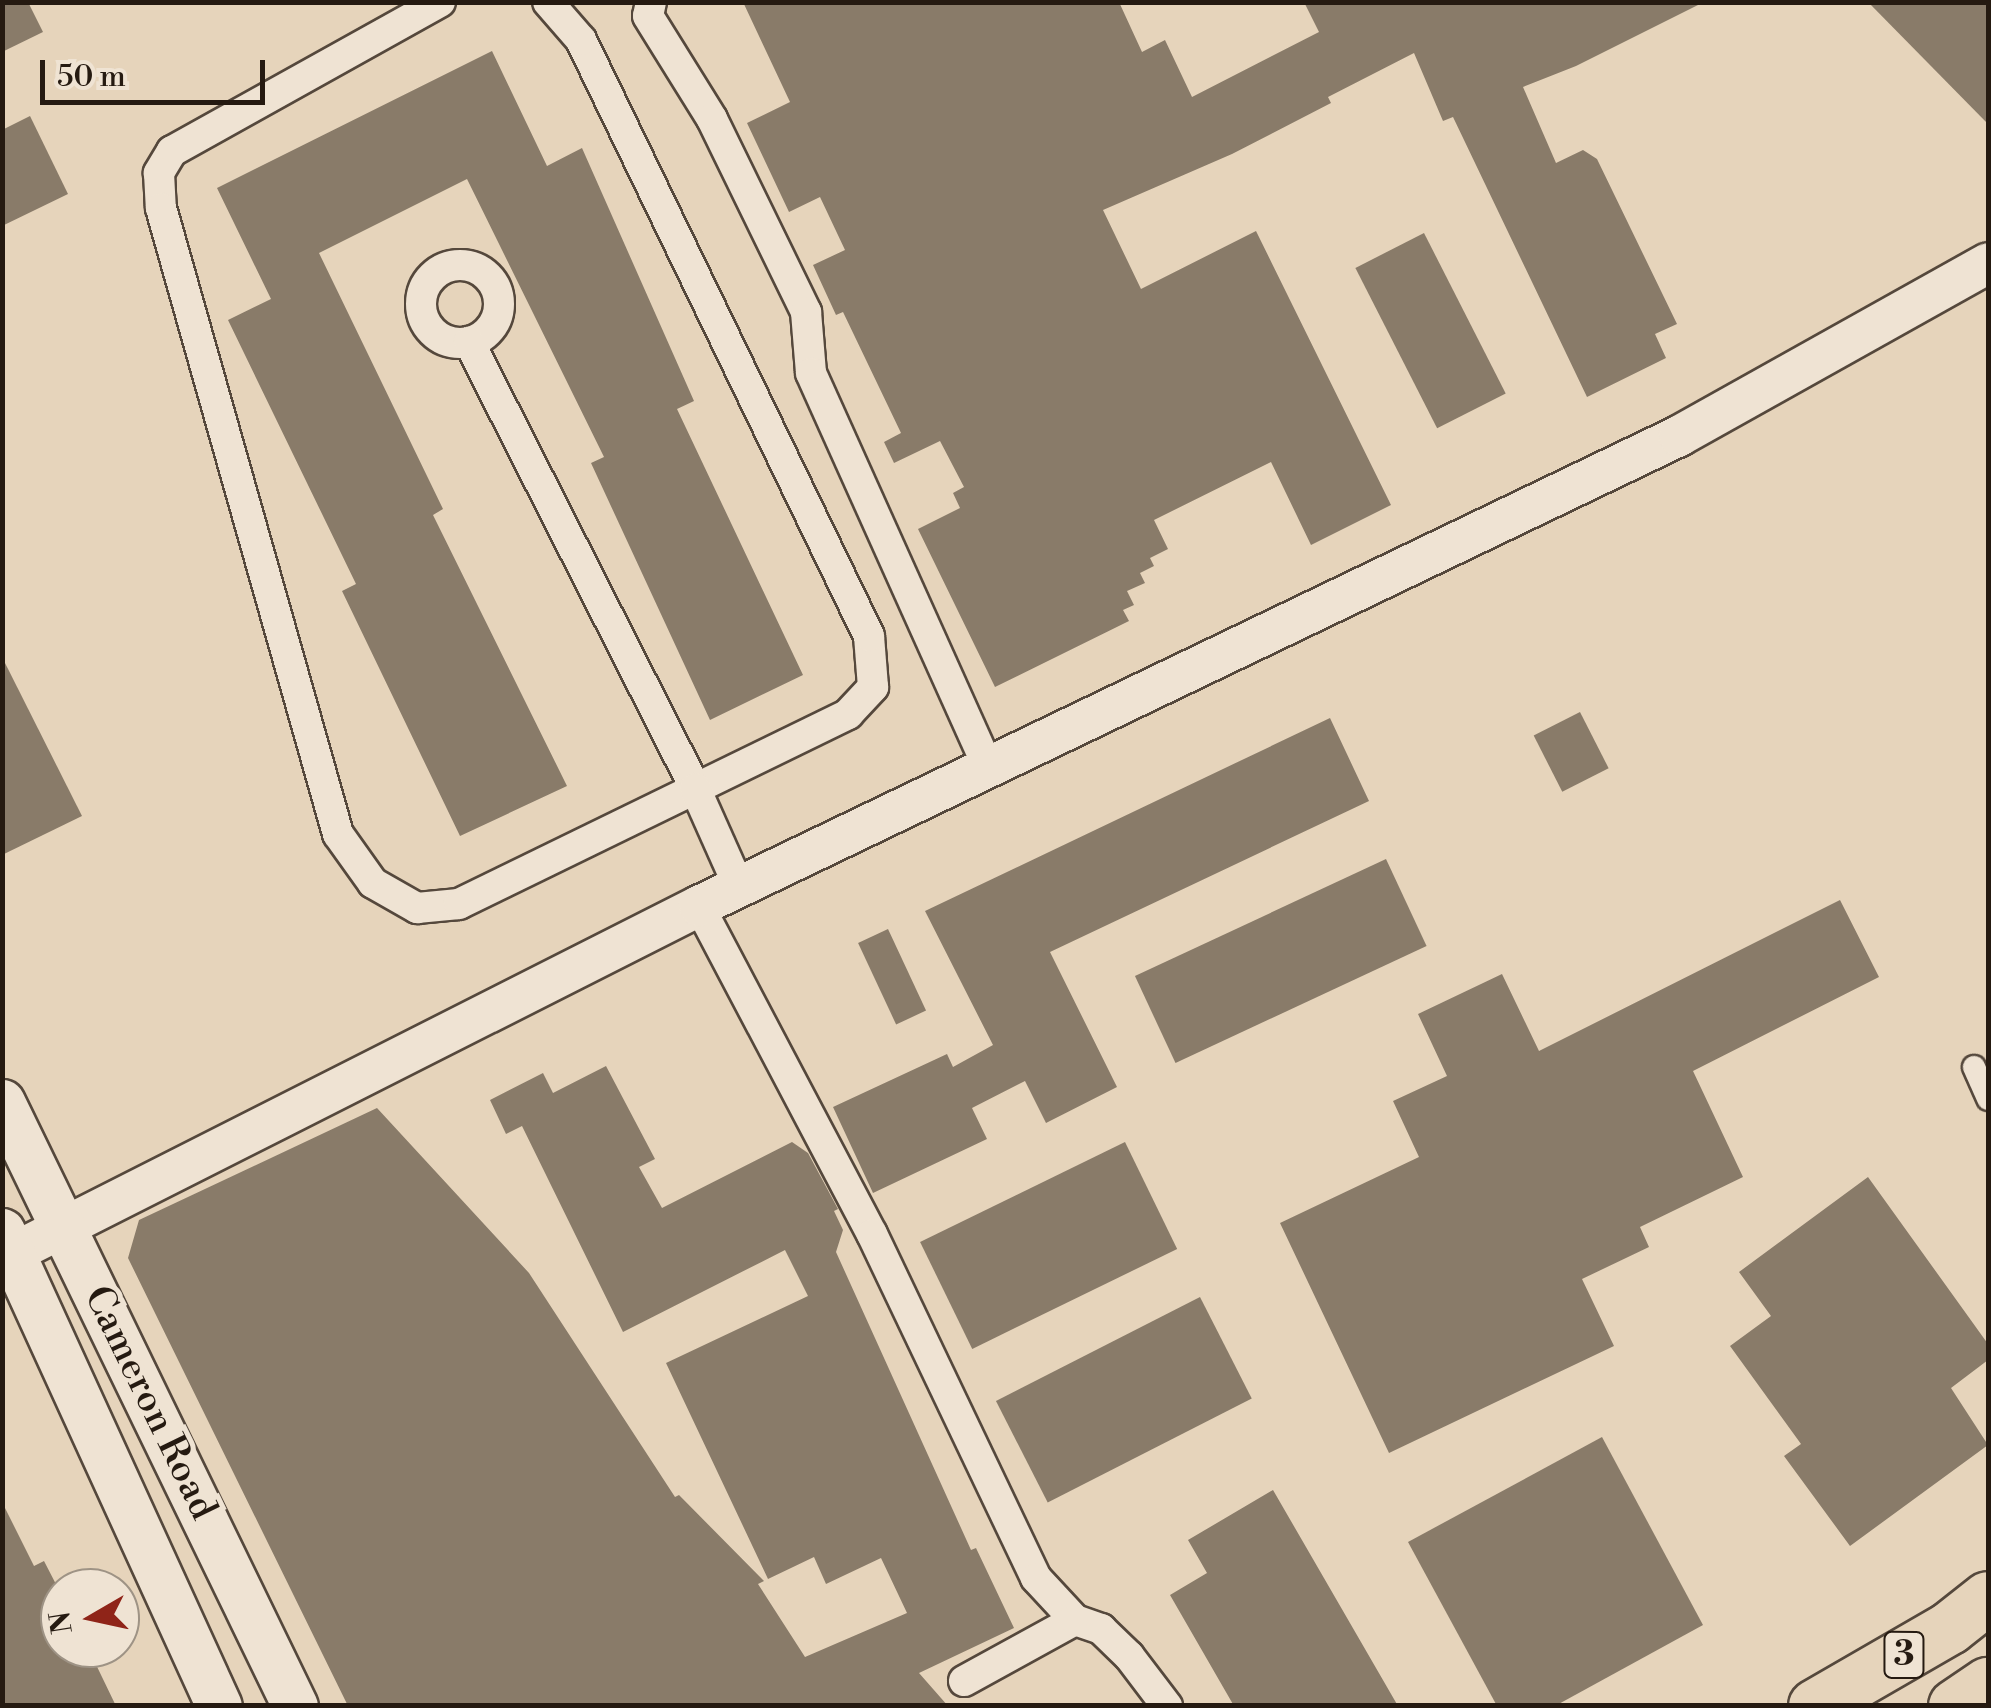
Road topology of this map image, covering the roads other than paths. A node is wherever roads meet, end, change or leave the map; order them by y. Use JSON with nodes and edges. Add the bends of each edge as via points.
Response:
{"nodes":[{"id":1,"x":440,"y":2,"type":"edge"},
{"id":2,"x":548,"y":2,"type":"edge"},
{"id":3,"x":651,"y":2,"type":"edge"},
{"id":4,"x":1988,"y":264,"type":"edge"},
{"id":5,"x":470,"y":342,"type":"dead end"},
{"id":6,"x":989,"y":769,"type":"junction"},
{"id":7,"x":695,"y":788,"type":"junction"},
{"id":8,"x":739,"y":887,"type":"junction"},
{"id":9,"x":700,"y":906,"type":"junction"},
{"id":10,"x":1974,"y":1067,"type":"dead end"},
{"id":11,"x":1988,"y":1099,"type":"edge"},
{"id":12,"x":2,"y":1102,"type":"edge"},
{"id":13,"x":65,"y":1224,"type":"junction"},
{"id":14,"x":8,"y":1242,"type":"edge"},
{"id":15,"x":1988,"y":1598,"type":"edge"},
{"id":16,"x":1076,"y":1620,"type":"junction"},
{"id":17,"x":964,"y":1681,"type":"dead end"},
{"id":18,"x":1988,"y":1684,"type":"edge"},
{"id":19,"x":219,"y":1706,"type":"edge"},
{"id":20,"x":295,"y":1706,"type":"edge"},
{"id":21,"x":1167,"y":1706,"type":"edge"},
{"id":22,"x":1815,"y":1706,"type":"edge"},
{"id":23,"x":1955,"y":1706,"type":"edge"}],
"edges":[{"from":1,"to":7,"type":"street","via":[[172,151],[159,173],[161,208],[338,834],[373,883],[417,908],[459,904]]},
{"from":2,"to":7,"type":"street","via":[[581,40],[869,636],[873,688],[848,714]]},
{"from":3,"to":6,"type":"street","via":[[648,16],[712,119],[806,312],[811,373]]},
{"from":4,"to":6,"type":"street","via":[[1679,436]]},
{"from":5,"to":7,"type":"street"},
{"from":6,"to":8,"type":"street"},
{"from":7,"to":8,"type":"street"},
{"from":8,"to":9,"type":"street"},
{"from":9,"to":13,"type":"street"},
{"from":9,"to":16,"type":"street","via":[[872,1234],[1036,1578]]},
{"from":10,"to":11,"type":"street"},
{"from":12,"to":13,"type":"main road","name":"Cameron Road"},
{"from":13,"to":14,"type":"street"},
{"from":13,"to":20,"type":"main road","name":"Cameron Road"},
{"from":14,"to":19,"type":"main road","name":"Cameron Road"},
{"from":15,"to":22,"type":"highway","number":"3","via":[[1950,1628]]},
{"from":16,"to":17,"type":"street"},
{"from":16,"to":21,"type":"street","via":[[1102,1629]]},
{"from":18,"to":23,"type":"highway","number":"3"}]}
